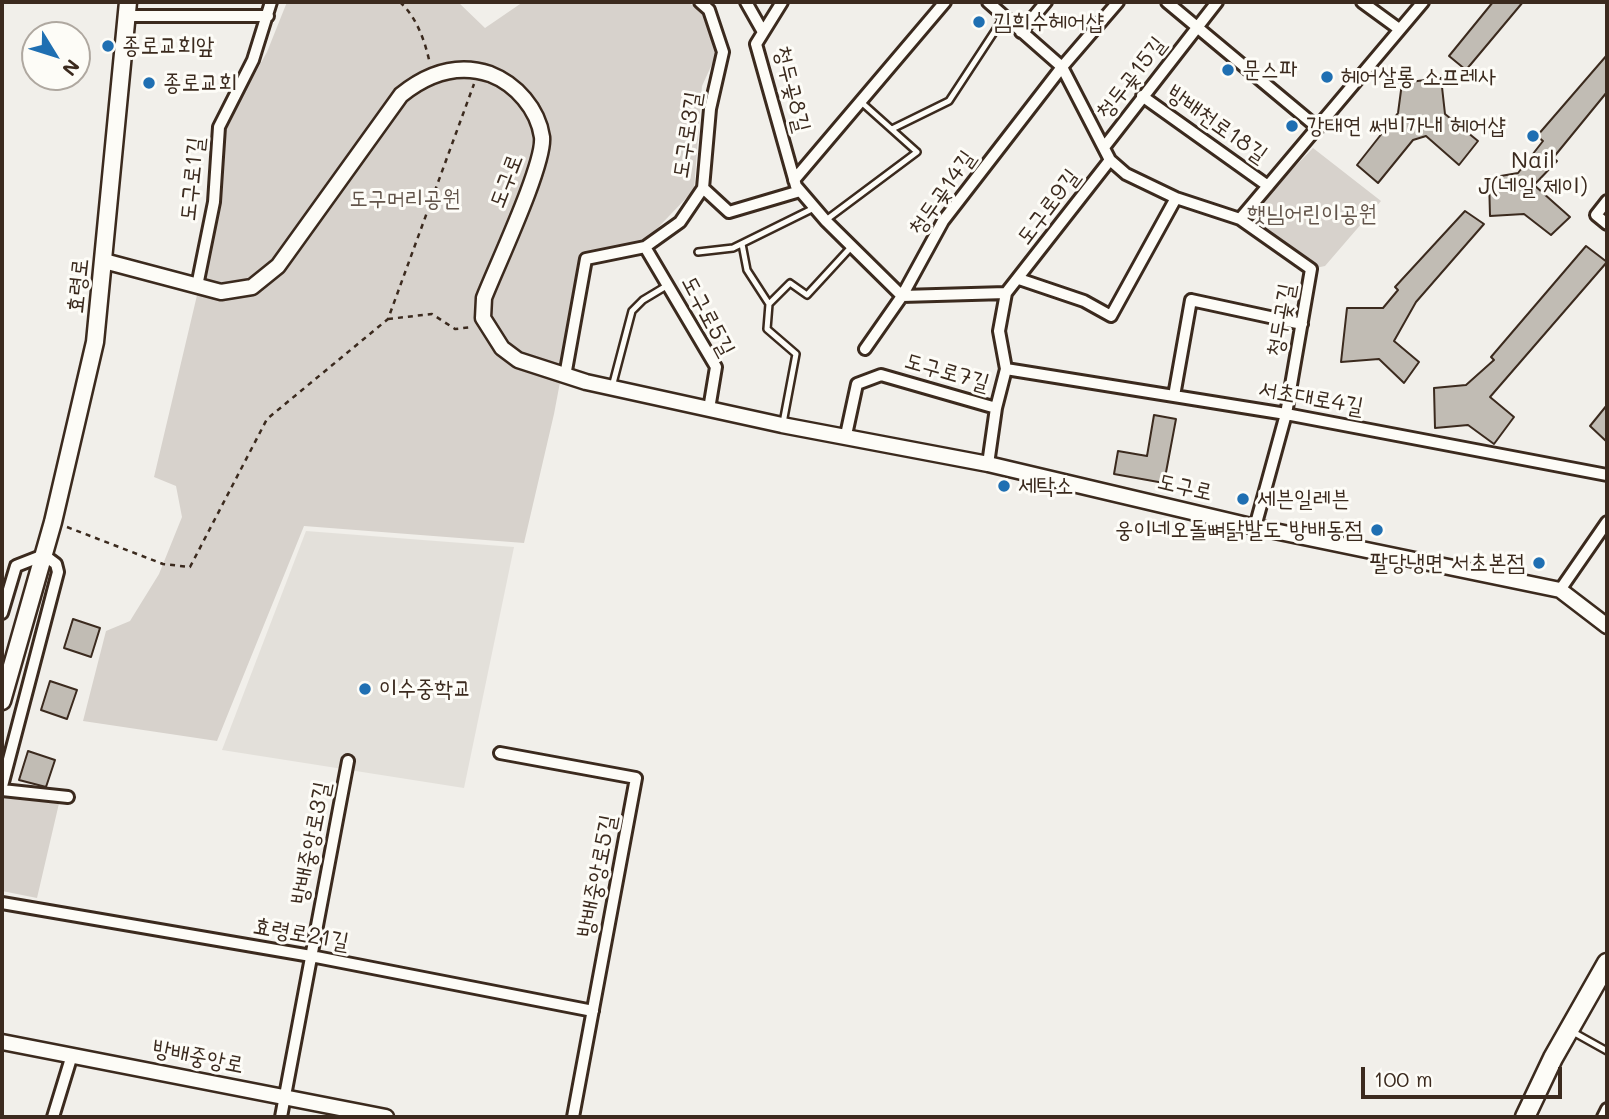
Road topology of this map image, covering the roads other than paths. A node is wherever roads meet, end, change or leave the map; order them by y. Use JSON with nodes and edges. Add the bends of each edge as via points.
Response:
{"nodes":[{"id":1,"x":271,"y":2,"type":"edge"},
{"id":2,"x":700,"y":2,"type":"edge"},
{"id":3,"x":746,"y":2,"type":"edge"},
{"id":4,"x":782,"y":2,"type":"edge"},
{"id":5,"x":944,"y":2,"type":"edge"},
{"id":6,"x":988,"y":2,"type":"edge"},
{"id":7,"x":1046,"y":2,"type":"edge"},
{"id":8,"x":1118,"y":2,"type":"edge"},
{"id":9,"x":1167,"y":2,"type":"edge"},
{"id":10,"x":1217,"y":2,"type":"edge"},
{"id":11,"x":1362,"y":2,"type":"edge"},
{"id":12,"x":1423,"y":2,"type":"edge"},
{"id":13,"x":128,"y":9,"type":"edge"},
{"id":14,"x":268,"y":16,"type":"junction"},
{"id":15,"x":1004,"y":17,"type":"junction"},
{"id":16,"x":1197,"y":27,"type":"junction"},
{"id":17,"x":1399,"y":29,"type":"junction"},
{"id":18,"x":763,"y":32,"type":"junction"},
{"id":19,"x":1021,"y":32,"type":"junction"},
{"id":20,"x":1062,"y":67,"type":"junction"},
{"id":21,"x":1142,"y":96,"type":"junction"},
{"id":22,"x":860,"y":101,"type":"junction"},
{"id":23,"x":1318,"y":128,"type":"junction"},
{"id":24,"x":892,"y":130,"type":"junction"},
{"id":25,"x":1105,"y":146,"type":"junction"},
{"id":26,"x":1110,"y":160,"type":"junction"},
{"id":27,"x":794,"y":180,"type":"junction"},
{"id":28,"x":1268,"y":186,"type":"junction"},
{"id":29,"x":702,"y":188,"type":"junction"},
{"id":30,"x":800,"y":191,"type":"junction"},
{"id":31,"x":1176,"y":198,"type":"junction"},
{"id":32,"x":1607,"y":201,"type":"edge"},
{"id":33,"x":816,"y":207,"type":"junction"},
{"id":34,"x":1240,"y":219,"type":"junction"},
{"id":35,"x":825,"y":220,"type":"junction"},
{"id":36,"x":1607,"y":224,"type":"edge"},
{"id":37,"x":742,"y":244,"type":"junction"},
{"id":38,"x":853,"y":245,"type":"junction"},
{"id":39,"x":645,"y":247,"type":"junction"},
{"id":40,"x":698,"y":252,"type":"dead end"},
{"id":41,"x":104,"y":261,"type":"junction"},
{"id":42,"x":1019,"y":279,"type":"junction"},
{"id":43,"x":668,"y":285,"type":"junction"},
{"id":44,"x":197,"y":286,"type":"junction"},
{"id":45,"x":1006,"y":293,"type":"junction"},
{"id":46,"x":902,"y":296,"type":"junction"},
{"id":47,"x":769,"y":304,"type":"junction"},
{"id":48,"x":1302,"y":324,"type":"junction"},
{"id":49,"x":865,"y":349,"type":"dead end"},
{"id":50,"x":1006,"y":369,"type":"junction"},
{"id":51,"x":565,"y":376,"type":"junction"},
{"id":52,"x":611,"y":388,"type":"junction"},
{"id":53,"x":1174,"y":396,"type":"junction"},
{"id":54,"x":996,"y":408,"type":"junction"},
{"id":55,"x":709,"y":409,"type":"junction"},
{"id":56,"x":1286,"y":414,"type":"junction"},
{"id":57,"x":782,"y":425,"type":"junction"},
{"id":58,"x":846,"y":435,"type":"junction"},
{"id":59,"x":988,"y":464,"type":"junction"},
{"id":60,"x":1607,"y":475,"type":"edge"},
{"id":61,"x":1607,"y":522,"type":"edge"},
{"id":62,"x":1255,"y":527,"type":"junction"},
{"id":63,"x":44,"y":555,"type":"junction"},
{"id":64,"x":1560,"y":590,"type":"junction"},
{"id":65,"x":2,"y":613,"type":"edge"},
{"id":66,"x":1607,"y":626,"type":"edge"},
{"id":67,"x":2,"y":701,"type":"edge"},
{"id":68,"x":500,"y":752,"type":"dead end"},
{"id":69,"x":348,"y":761,"type":"dead end"},
{"id":70,"x":2,"y":788,"type":"edge"},
{"id":71,"x":68,"y":797,"type":"dead end"},
{"id":72,"x":2,"y":902,"type":"edge"},
{"id":73,"x":311,"y":956,"type":"junction"},
{"id":74,"x":1607,"y":963,"type":"edge"},
{"id":75,"x":593,"y":1011,"type":"junction"},
{"id":76,"x":1568,"y":1029,"type":"junction"},
{"id":77,"x":2,"y":1042,"type":"edge"},
{"id":78,"x":1607,"y":1051,"type":"edge"},
{"id":79,"x":72,"y":1055,"type":"junction"},
{"id":80,"x":284,"y":1097,"type":"junction"},
{"id":81,"x":1607,"y":1109,"type":"edge"},
{"id":82,"x":52,"y":1117,"type":"edge"},
{"id":83,"x":281,"y":1117,"type":"edge"},
{"id":84,"x":386,"y":1117,"type":"edge"},
{"id":85,"x":572,"y":1117,"type":"edge"},
{"id":86,"x":1525,"y":1117,"type":"edge"},
{"id":87,"x":1603,"y":1117,"type":"edge"}],
"edges":[{"from":1,"to":14,"type":"street","name":"도구로1길"},
{"from":2,"to":29,"type":"street","name":"도구로3길","via":[[709,10],[723,52],[710,109]]},
{"from":3,"to":18,"type":"street"},
{"from":4,"to":18,"type":"street","name":"청두곶8길"},
{"from":5,"to":22,"type":"street"},
{"from":6,"to":15,"type":"street"},
{"from":7,"to":19,"type":"street"},
{"from":8,"to":20,"type":"street","name":"청두곶14길"},
{"from":9,"to":16,"type":"street"},
{"from":10,"to":16,"type":"street","name":"청두곶15길"},
{"from":11,"to":17,"type":"street"},
{"from":12,"to":17,"type":"street","name":"방배천로18길"},
{"from":13,"to":14,"type":"street","name":"효령로"},
{"from":13,"to":41,"type":"main road","name":"효령로"},
{"from":14,"to":44,"type":"street","name":"도구로1길","via":[[253,60],[219,127],[214,202]]},
{"from":15,"to":19,"type":"street"},
{"from":15,"to":24,"type":"lane","via":[[949,101]]},
{"from":16,"to":21,"type":"street","name":"청두곶15길"},
{"from":16,"to":23,"type":"street"},
{"from":17,"to":23,"type":"street","name":"방배천로18길"},
{"from":18,"to":27,"type":"street","name":"청두곶8길","via":[[756,44]]},
{"from":19,"to":20,"type":"street"},
{"from":20,"to":25,"type":"street"},
{"from":20,"to":46,"type":"street","name":"청두곶14길","via":[[943,220]]},
{"from":21,"to":25,"type":"street","name":"청두곶15길"},
{"from":21,"to":28,"type":"street","name":"방배천로18길"},
{"from":22,"to":24,"type":"lane"},
{"from":22,"to":27,"type":"street"},
{"from":23,"to":28,"type":"street","name":"방배천로18길"},
{"from":24,"to":35,"type":"lane","via":[[917,152]]},
{"from":25,"to":26,"type":"street"},
{"from":26,"to":31,"type":"street","name":"청두곶길","via":[[1126,174]]},
{"from":26,"to":42,"type":"street","name":"도구로9길"},
{"from":27,"to":30,"type":"street","name":"청두곶8길"},
{"from":28,"to":34,"type":"street","name":"방배천로18길"},
{"from":29,"to":30,"type":"street","via":[[729,212]]},
{"from":29,"to":39,"type":"street","name":"도구로3길","via":[[680,222]]},
{"from":30,"to":33,"type":"street","name":"청두곶8길"},
{"from":31,"to":34,"type":"street","name":"청두곶길"},
{"from":31,"to":42,"type":"street","name":"도구로9길","via":[[1111,316],[1084,301]]},
{"from":32,"to":36,"type":"street","via":[[1596,215]]},
{"from":33,"to":35,"type":"street","name":"청두곶8길"},
{"from":33,"to":37,"type":"lane"},
{"from":34,"to":48,"type":"street","name":"청두곶길","via":[[1311,269]]},
{"from":35,"to":38,"type":"street","name":"청두곶8길"},
{"from":37,"to":40,"type":"lane"},
{"from":37,"to":47,"type":"lane","via":[[747,270]]},
{"from":38,"to":46,"type":"street","name":"청두곶8길"},
{"from":38,"to":47,"type":"lane","via":[[807,295],[790,283]]},
{"from":39,"to":43,"type":"street","name":"도구로5길"},
{"from":39,"to":51,"type":"street","name":"도구로3길","via":[[586,258]]},
{"from":41,"to":44,"type":"street","name":"도구로"},
{"from":41,"to":63,"type":"main road","name":"효령로","via":[[95,342]]},
{"from":42,"to":45,"type":"street","name":"도구로9길"},
{"from":43,"to":52,"type":"lane","via":[[632,311]]},
{"from":43,"to":55,"type":"street","name":"도구로5길","via":[[716,367]]},
{"from":44,"to":51,"type":"street","name":"도구로","via":[[237,292],[265,279],[401,95],[450,70],[477,71],[519,91],[542,138],[538,163],[484,298],[483,318],[502,348],[518,360]]},
{"from":45,"to":46,"type":"street"},
{"from":45,"to":50,"type":"street","via":[[999,331]]},
{"from":46,"to":49,"type":"street","name":"청두곶14길"},
{"from":47,"to":57,"type":"lane","via":[[767,329],[796,354]]},
{"from":48,"to":53,"type":"street","via":[[1191,300]]},
{"from":48,"to":56,"type":"street","name":"청두곶길"},
{"from":50,"to":53,"type":"street","name":"서초대로4길"},
{"from":50,"to":54,"type":"street"},
{"from":51,"to":52,"type":"street","name":"도구로"},
{"from":52,"to":55,"type":"street","name":"도구로"},
{"from":53,"to":56,"type":"street","name":"서초대로4길"},
{"from":54,"to":58,"type":"street","name":"도구로7길","via":[[881,375],[857,384]]},
{"from":54,"to":59,"type":"street"},
{"from":55,"to":57,"type":"street","name":"도구로"},
{"from":56,"to":60,"type":"street","name":"서초대로4길"},
{"from":56,"to":62,"type":"street","name":"청두곶길"},
{"from":57,"to":58,"type":"street","name":"도구로"},
{"from":58,"to":59,"type":"street","name":"도구로"},
{"from":59,"to":62,"type":"street","name":"도구로"},
{"from":61,"to":64,"type":"street"},
{"from":62,"to":64,"type":"street","name":"도구로"},
{"from":63,"to":65,"type":"street","via":[[16,566]]},
{"from":63,"to":67,"type":"main road","name":"효령로"},
{"from":63,"to":70,"type":"street","via":[[56,564],[58,572]]},
{"from":64,"to":66,"type":"street","name":"도구로"},
{"from":68,"to":75,"type":"street","name":"방배중앙로5길","via":[[636,778]]},
{"from":69,"to":73,"type":"street","name":"방배중앙로3길"},
{"from":70,"to":71,"type":"street"},
{"from":72,"to":73,"type":"street","name":"효령로21길"},
{"from":73,"to":75,"type":"street","name":"효령로21길"},
{"from":73,"to":80,"type":"street","name":"방배중앙로3길"},
{"from":74,"to":76,"type":"main road"},
{"from":75,"to":85,"type":"street","name":"방배중앙로5길"},
{"from":76,"to":78,"type":"lane"},
{"from":76,"to":86,"type":"main road"},
{"from":77,"to":79,"type":"street","name":"방배중앙로"},
{"from":79,"to":80,"type":"street","name":"방배중앙로"},
{"from":79,"to":82,"type":"street"},
{"from":80,"to":83,"type":"street","name":"방배중앙로3길"},
{"from":80,"to":84,"type":"street","name":"방배중앙로"},
{"from":81,"to":87,"type":"street"}]}
